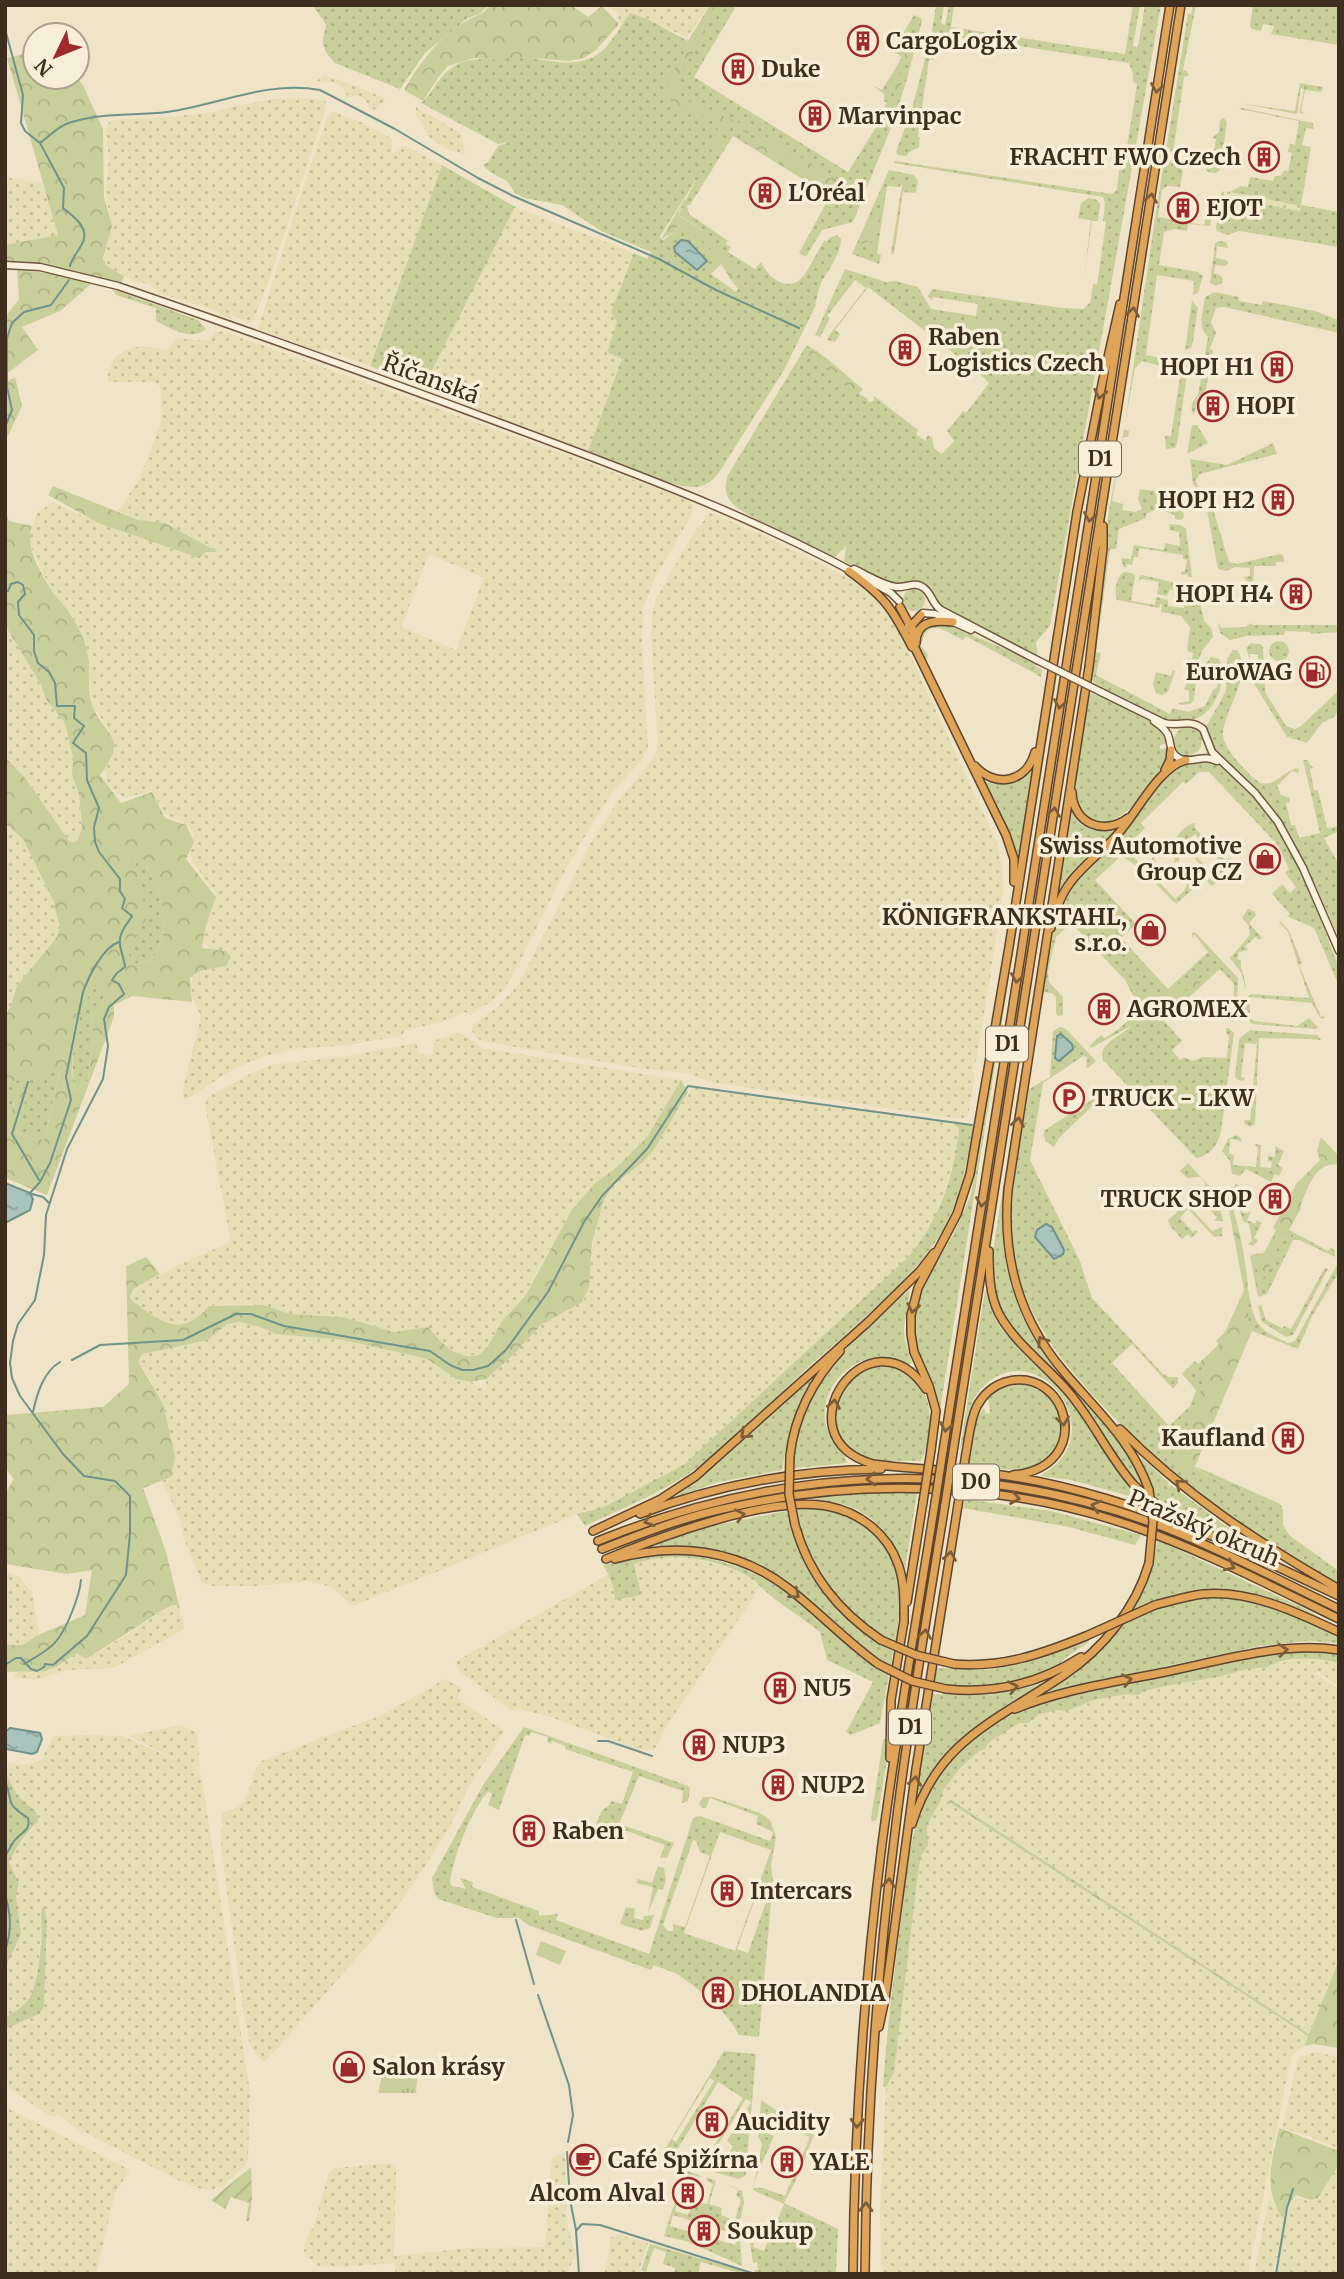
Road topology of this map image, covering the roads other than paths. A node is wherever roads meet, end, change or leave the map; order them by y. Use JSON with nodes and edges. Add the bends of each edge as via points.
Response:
{"nodes":[{"id":1,"x":1170,"y":5,"type":"edge"},
{"id":2,"x":1181,"y":5,"type":"edge"},
{"id":3,"x":5,"y":265,"type":"edge"},
{"id":4,"x":1127,"y":280,"type":"junction"},
{"id":5,"x":1103,"y":500,"type":"junction"},
{"id":6,"x":834,"y":562,"type":"junction"},
{"id":7,"x":849,"y":571,"type":"junction"},
{"id":8,"x":911,"y":585,"type":"junction"},
{"id":9,"x":929,"y":595,"type":"junction"},
{"id":10,"x":899,"y":604,"type":"junction"},
{"id":11,"x":922,"y":614,"type":"junction"},
{"id":12,"x":953,"y":622,"type":"junction"},
{"id":13,"x":911,"y":646,"type":"junction"},
{"id":14,"x":1008,"y":646,"type":"junction"},
{"id":15,"x":919,"y":658,"type":"junction"},
{"id":16,"x":1145,"y":713,"type":"junction"},
{"id":17,"x":1044,"y":722,"type":"junction"},
{"id":18,"x":1180,"y":724,"type":"junction"},
{"id":19,"x":1169,"y":738,"type":"junction"},
{"id":20,"x":1208,"y":743,"type":"junction"},
{"id":21,"x":1171,"y":750,"type":"junction"},
{"id":22,"x":967,"y":754,"type":"junction"},
{"id":23,"x":1075,"y":755,"type":"junction"},
{"id":24,"x":1197,"y":758,"type":"junction"},
{"id":25,"x":1186,"y":760,"type":"junction"},
{"id":26,"x":1228,"y":768,"type":"junction"},
{"id":27,"x":1160,"y":780,"type":"junction"},
{"id":28,"x":1138,"y":807,"type":"junction"},
{"id":29,"x":1013,"y":914,"type":"junction"},
{"id":30,"x":1339,"y":951,"type":"edge"},
{"id":31,"x":1041,"y":966,"type":"junction"},
{"id":32,"x":953,"y":1225,"type":"junction"},
{"id":33,"x":988,"y":1233,"type":"junction"},
{"id":34,"x":868,"y":1322,"type":"junction"},
{"id":35,"x":1084,"y":1394,"type":"junction"},
{"id":36,"x":933,"y":1433,"type":"junction"},
{"id":37,"x":910,"y":1468,"type":"junction"},
{"id":38,"x":1002,"y":1476,"type":"junction"},
{"id":39,"x":1212,"y":1536,"type":"junction"},
{"id":40,"x":598,"y":1541,"type":"dead end"},
{"id":41,"x":602,"y":1549,"type":"dead end"},
{"id":42,"x":1339,"y":1590,"type":"edge"},
{"id":43,"x":1339,"y":1596,"type":"edge"},
{"id":44,"x":1339,"y":1609,"type":"edge"},
{"id":45,"x":1339,"y":1619,"type":"edge"},
{"id":46,"x":904,"y":1623,"type":"junction"},
{"id":47,"x":1112,"y":1629,"type":"junction"},
{"id":48,"x":1339,"y":1632,"type":"edge"},
{"id":49,"x":1339,"y":1650,"type":"edge"},
{"id":50,"x":983,"y":1726,"type":"junction"},
{"id":51,"x":891,"y":1786,"type":"junction"},
{"id":52,"x":906,"y":1848,"type":"junction"},
{"id":53,"x":873,"y":2052,"type":"junction"},
{"id":54,"x":853,"y":2274,"type":"edge"},
{"id":55,"x":865,"y":2274,"type":"edge"}],
"edges":[{"from":1,"to":4,"type":"highway","number":"D1","one_way":true},
{"from":5,"to":2,"type":"highway","number":"D1","one_way":true},
{"from":3,"to":6,"type":"main road","name":"Říčanská","via":[[40,267],[95,280],[240,329],[666,485]]},
{"from":4,"to":17,"type":"highway","one_way":true,"via":[[1087,454]]},
{"from":4,"to":51,"type":"highway","number":"D1","one_way":true,"bridge":true},
{"from":5,"to":23,"type":"highway","via":[[1102,548]]},
{"from":33,"to":5,"type":"highway","number":"D1","one_way":true},
{"from":6,"to":7,"type":"main road","name":"Říčanská"},
{"from":6,"to":8,"type":"main road","name":"Říčanská","via":[[891,586]]},
{"from":7,"to":10,"type":"main road","name":"Říčanská","via":[[891,593]]},
{"from":7,"to":13,"type":"highway","via":[[885,600]]},
{"from":8,"to":9,"type":"main road","via":[[922,587]]},
{"from":8,"to":10,"type":"main road","via":[[901,592]]},
{"from":9,"to":11,"type":"main road","via":[[929,606]]},
{"from":9,"to":14,"type":"main road","via":[[940,610]]},
{"from":10,"to":11,"type":"main road","via":[[909,615]]},
{"from":10,"to":13,"type":"highway","via":[[908,622]]},
{"from":11,"to":12,"type":"main road"},
{"from":11,"to":15,"type":"highway","via":[[912,630]]},
{"from":12,"to":14,"type":"main road"},
{"from":12,"to":15,"type":"highway","via":[[933,620],[920,628],[916,639]]},
{"from":13,"to":15,"type":"highway"},
{"from":14,"to":16,"type":"main road","bridge":true},
{"from":15,"to":22,"type":"highway"},
{"from":16,"to":18,"type":"main road","via":[[1164,723]]},
{"from":16,"to":19,"type":"main road"},
{"from":17,"to":22,"type":"highway","via":[[1034,758],[1013,779],[988,777]]},
{"from":17,"to":29,"type":"highway"},
{"from":18,"to":19,"type":"main road"},
{"from":18,"to":20,"type":"main road","via":[[1199,726]]},
{"from":19,"to":21,"type":"main road"},
{"from":20,"to":24,"type":"main road"},
{"from":20,"to":26,"type":"main road"},
{"from":21,"to":25,"type":"main road"},
{"from":21,"to":27,"type":"highway"},
{"from":22,"to":29,"type":"highway","via":[[1011,848]]},
{"from":23,"to":28,"type":"highway","via":[[1072,798],[1083,819],[1094,826],[1112,826]]},
{"from":23,"to":31,"type":"highway"},
{"from":24,"to":25,"type":"main road"},
{"from":24,"to":26,"type":"main road","via":[[1208,757]]},
{"from":25,"to":27,"type":"highway"},
{"from":26,"to":30,"type":"main road","via":[[1255,793],[1282,830]]},
{"from":27,"to":28,"type":"highway"},
{"from":28,"to":31,"type":"highway","via":[[1069,884],[1057,908]]},
{"from":29,"to":32,"type":"highway","via":[[970,1174]]},
{"from":35,"to":31,"type":"highway","one_way":true,"via":[[1050,1354],[1030,1321],[1013,1279],[1008,1248],[1008,1190]]},
{"from":32,"to":34,"type":"highway","via":[[920,1271]]},
{"from":32,"to":36,"type":"highway","one_way":true,"via":[[918,1288],[911,1315],[914,1352],[936,1411]]},
{"from":33,"to":39,"type":"highway","via":[[994,1301],[1013,1335],[1068,1391],[1135,1486],[1158,1506]]},
{"from":53,"to":33,"type":"highway","number":"D1","one_way":true,"bridge":true,"via":[[895,1833]]},
{"from":34,"to":37,"type":"highway","one_way":true,"via":[[696,1476],[661,1499],[593,1531],[675,1502],[753,1482],[811,1473]]},
{"from":34,"to":48,"type":"highway","bridge":true,"via":[[834,1357],[811,1390],[790,1456],[789,1494],[794,1525],[822,1585],[847,1615],[881,1640],[954,1664],[1014,1662],[1155,1605],[1202,1594],[1237,1595],[1273,1604]]},
{"from":42,"to":35,"type":"highway","one_way":true,"via":[[1199,1500]]},
{"from":35,"to":47,"type":"highway","bridge":true,"via":[[1113,1425],[1140,1467],[1152,1510],[1149,1563],[1134,1600]]},
{"from":37,"to":36,"type":"highway","one_way":true,"via":[[864,1461],[844,1447],[832,1416],[842,1383],[870,1364],[890,1363],[910,1371],[931,1401]]},
{"from":36,"to":46,"type":"highway","bridge":true},
{"from":37,"to":38,"type":"highway"},
{"from":38,"to":39,"type":"highway","via":[[1128,1504]]},
{"from":52,"to":38,"type":"highway","one_way":true,"bridge":true,"via":[[975,1410],[983,1396],[1001,1384],[1034,1383],[1056,1400],[1064,1415],[1060,1449],[1040,1469]]},
{"from":39,"to":43,"type":"highway"},
{"from":44,"to":40,"type":"highway","name":"Pražský okruh","number":"D0","one_way":true,"via":[[1225,1553],[1126,1514],[1044,1493],[955,1479],[891,1477],[786,1487],[668,1514]]},
{"from":41,"to":45,"type":"highway","name":"Pražský okruh","number":"D0","one_way":true,"via":[[720,1509],[783,1497],[851,1490],[960,1491],[1044,1503],[1124,1524],[1221,1562]]},
{"from":46,"to":47,"type":"highway","one_way":true,"bridge":true,"via":[[901,1575],[888,1544],[864,1521],[828,1506],[777,1508],[732,1517],[658,1538],[606,1561],[679,1549],[748,1564],[787,1587],[878,1664],[912,1681],[946,1689],[982,1691],[1029,1683],[1071,1664]]},
{"from":46,"to":51,"type":"highway","via":[[890,1709]]},
{"from":47,"to":50,"type":"highway","via":[[1077,1666]]},
{"from":50,"to":49,"type":"highway","one_way":true,"via":[[1042,1699],[1123,1681],[1270,1651]]},
{"from":50,"to":52,"type":"highway","via":[[935,1775]]},
{"from":51,"to":54,"type":"highway","number":"D1","one_way":true,"via":[[862,2044]]},
{"from":52,"to":53,"type":"highway"},
{"from":55,"to":53,"type":"highway","number":"D1","one_way":true}]}
